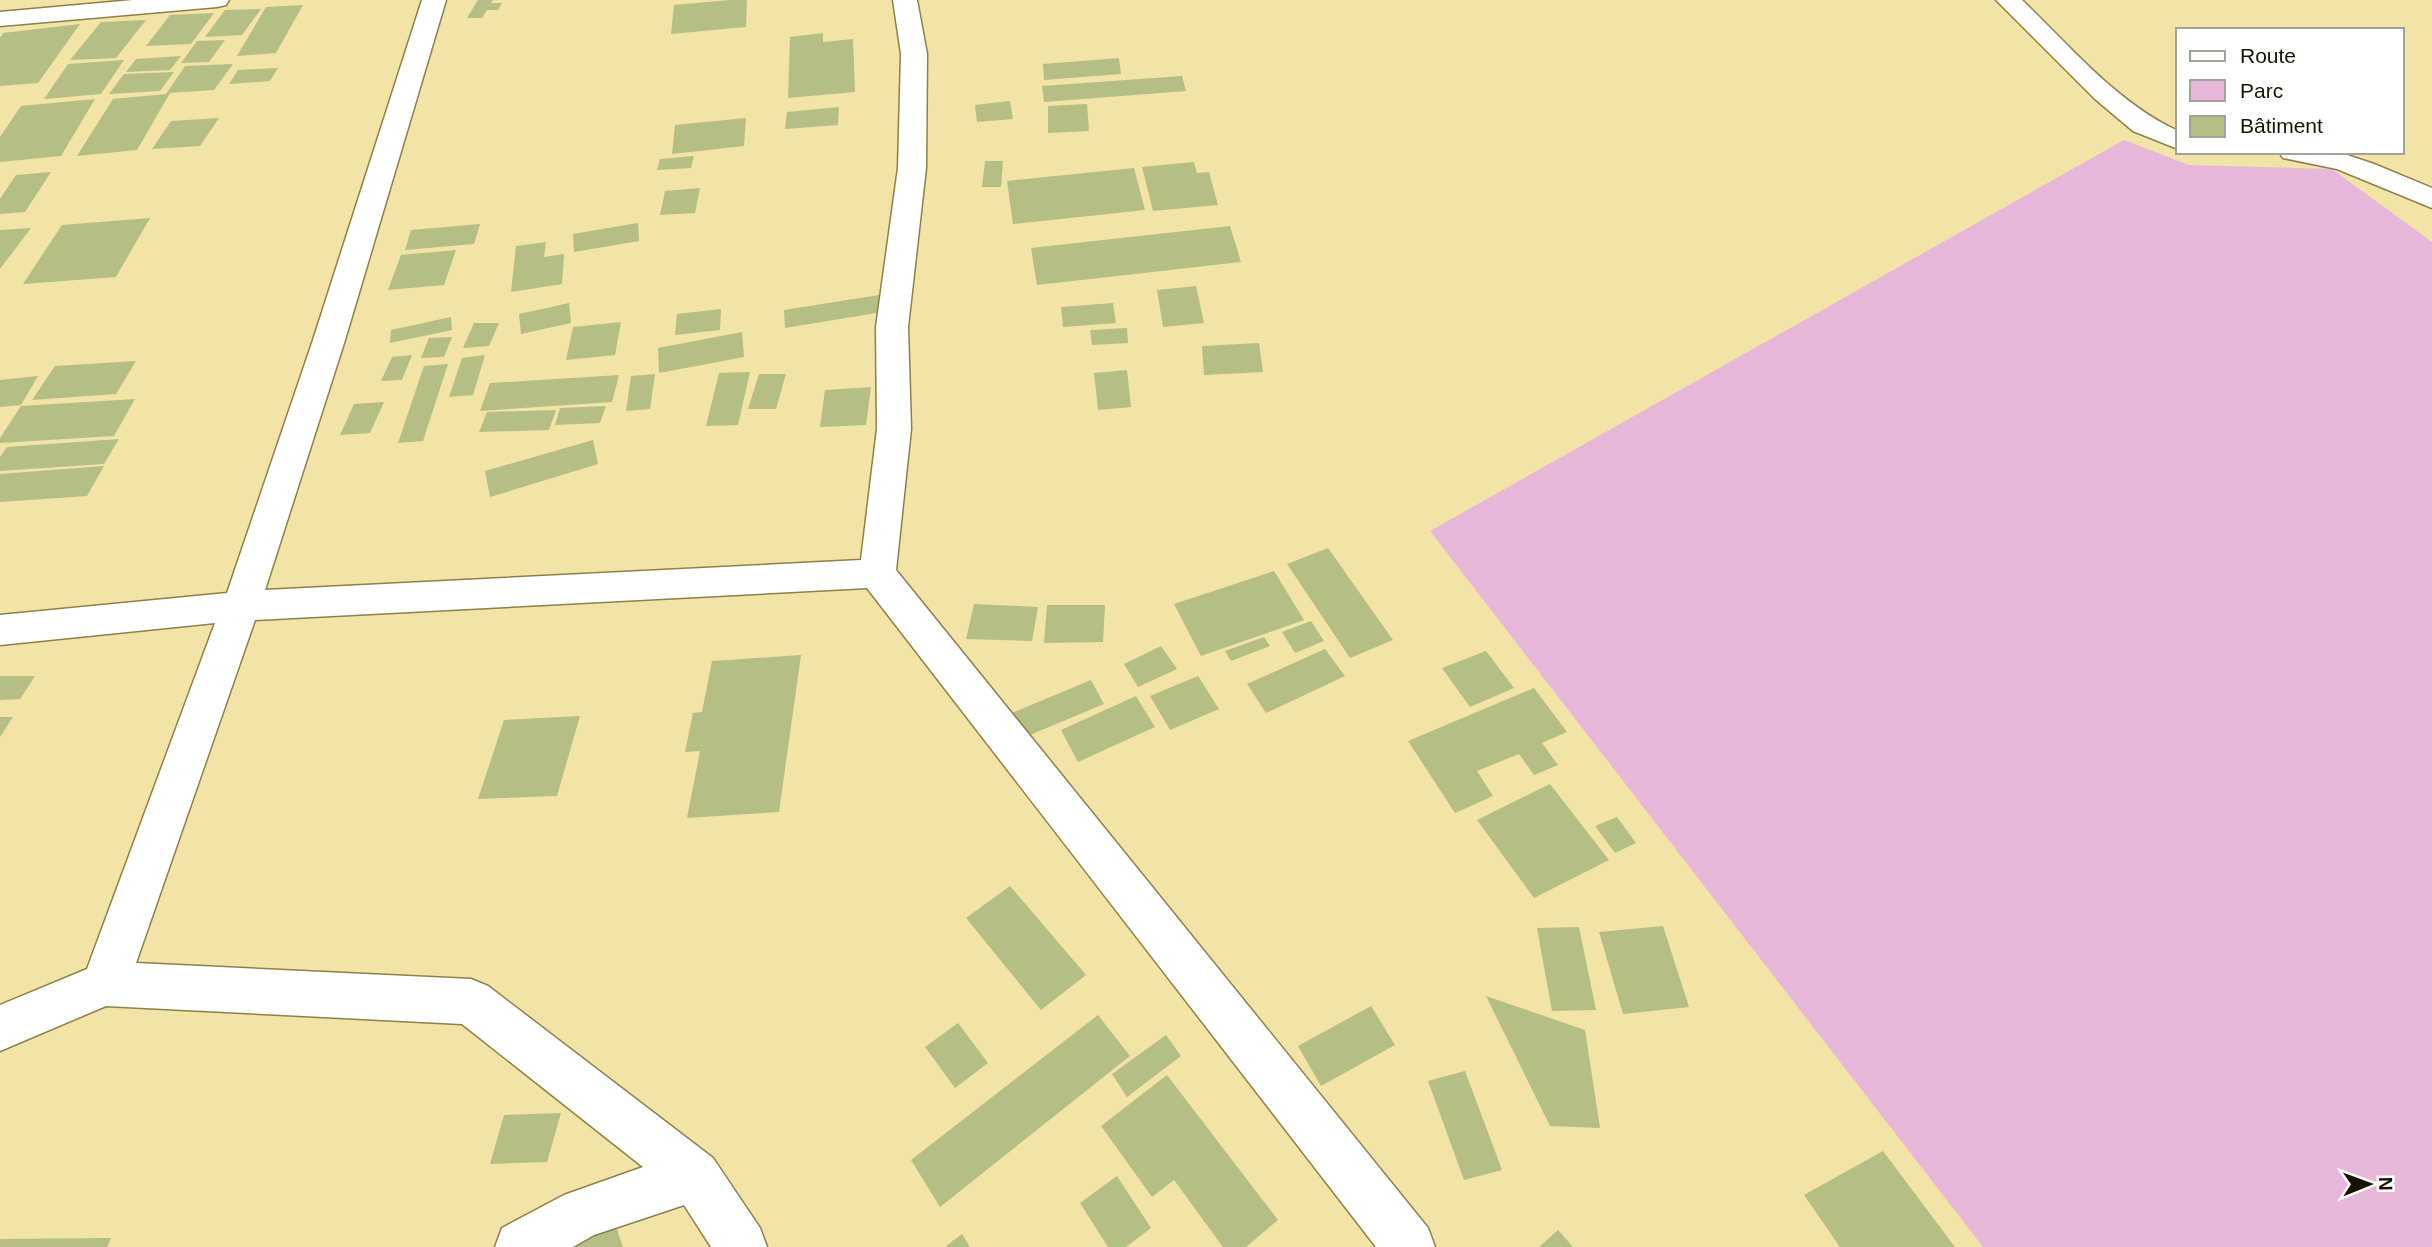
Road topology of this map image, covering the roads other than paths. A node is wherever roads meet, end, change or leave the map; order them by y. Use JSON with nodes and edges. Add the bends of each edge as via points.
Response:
{"nodes":[{"id":1,"x":217,"y":0,"type":"edge"},
{"id":2,"x":434,"y":0,"type":"edge"},
{"id":3,"x":905,"y":0,"type":"edge"},
{"id":4,"x":2008,"y":0,"type":"edge"},
{"id":5,"x":0,"y":19,"type":"edge"},
{"id":6,"x":2176,"y":140,"type":"edge"},
{"id":7,"x":2310,"y":154,"type":"edge"},
{"id":8,"x":2432,"y":199,"type":"edge"},
{"id":9,"x":877,"y":573,"type":"junction"},
{"id":10,"x":241,"y":606,"type":"junction"},
{"id":11,"x":0,"y":630,"type":"edge"},
{"id":12,"x":105,"y":984,"type":"junction"},
{"id":13,"x":0,"y":1028,"type":"edge"},
{"id":14,"x":695,"y":1176,"type":"junction"},
{"id":15,"x":521,"y":1247,"type":"edge"},
{"id":16,"x":741,"y":1247,"type":"edge"},
{"id":17,"x":1409,"y":1247,"type":"edge"}],
"edges":[{"from":1,"to":5,"type":"street"},
{"from":2,"to":10,"type":"street"},
{"from":3,"to":9,"type":"street","via":[[914,54],[912,168],[892,327],[894,429]]},
{"from":4,"to":6,"type":"street","via":[[2104,93],[2143,125]]},
{"from":7,"to":8,"type":"street","via":[[2346,162]]},
{"from":9,"to":10,"type":"street"},
{"from":9,"to":17,"type":"street"},
{"from":10,"to":11,"type":"street"},
{"from":10,"to":12,"type":"street"},
{"from":12,"to":13,"type":"street"},
{"from":12,"to":14,"type":"street","via":[[471,1002]]},
{"from":14,"to":15,"type":"street","via":[[582,1213]]},
{"from":14,"to":16,"type":"street"}]}
